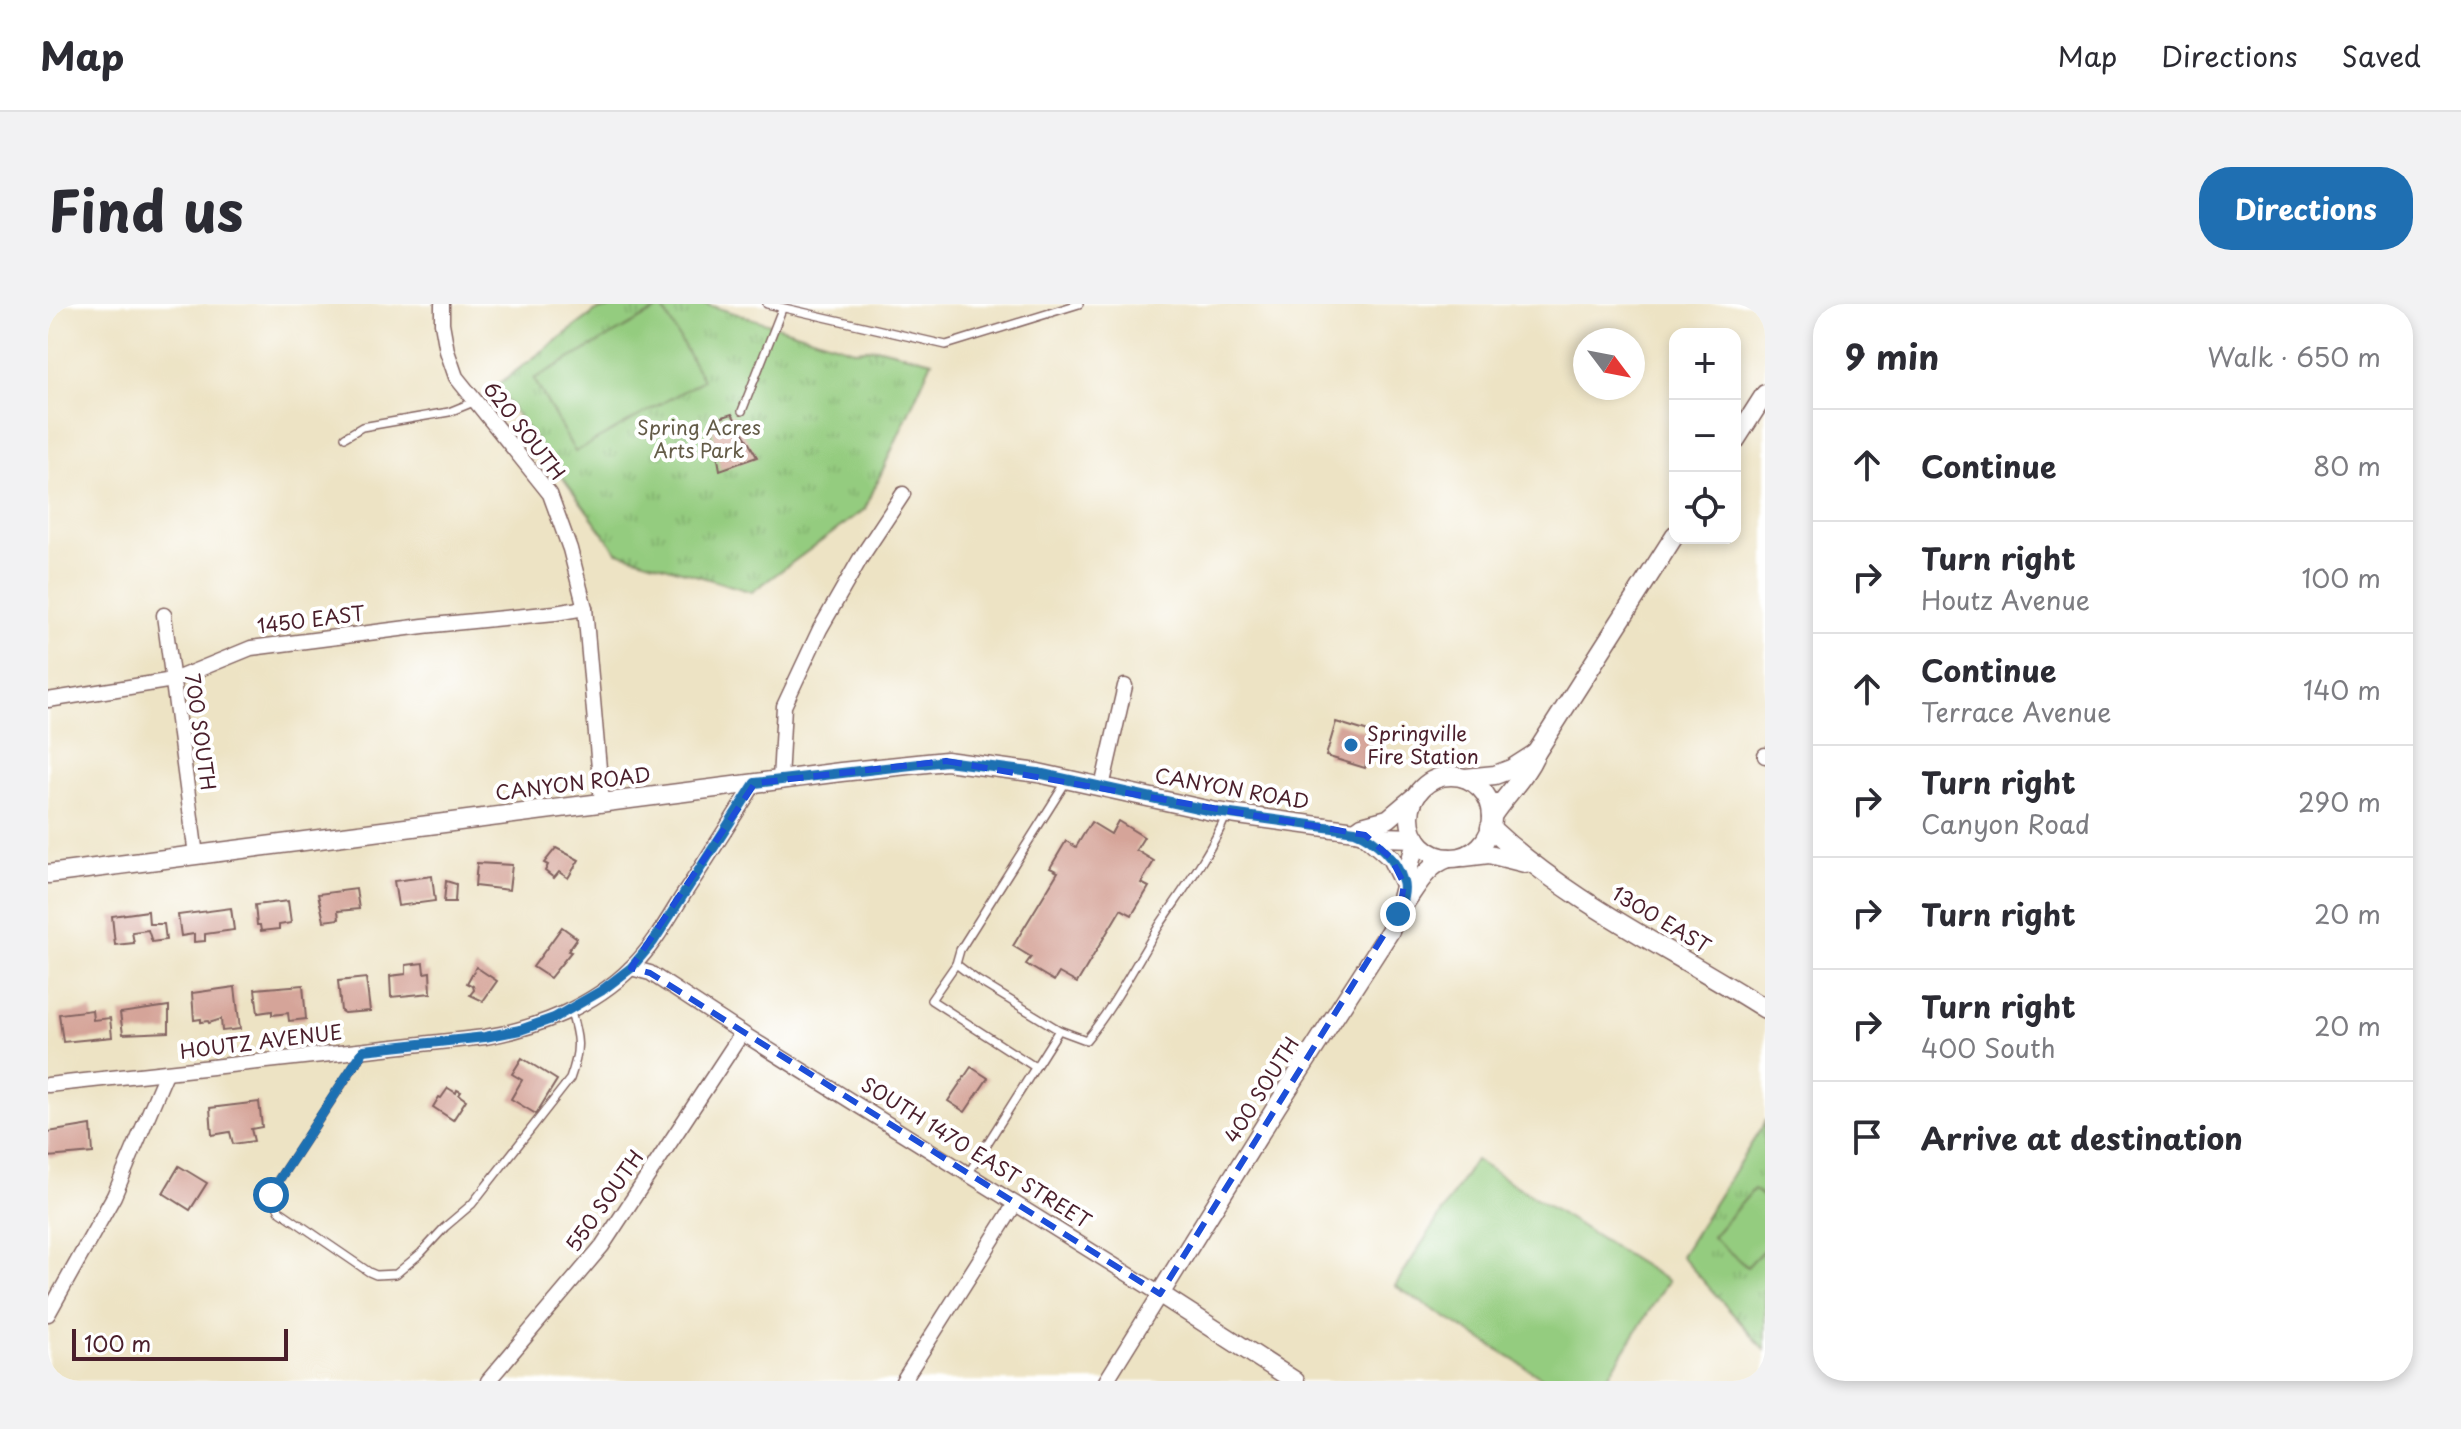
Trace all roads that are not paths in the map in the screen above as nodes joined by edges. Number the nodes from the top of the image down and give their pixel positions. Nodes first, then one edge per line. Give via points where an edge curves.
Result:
1 (444, 304) edge
2 (767, 304) edge
3 (1079, 304) edge
4 (782, 309) junction
5 (1765, 394) edge
6 (476, 401) junction
7 (742, 411) dead end
8 (1741, 432) edge
9 (345, 437) dead end
10 (903, 494) dead end
11 (1669, 544) edge
12 (585, 608) junction
13 (164, 615) dead end
14 (173, 680) junction
15 (1125, 686) dead end
16 (48, 700) edge
17 (1536, 753) junction
18 (1465, 778) junction
19 (780, 780) junction
20 (1067, 780) junction
21 (755, 783) junction
22 (1102, 787) junction
23 (1415, 796) junction
24 (602, 803) junction
25 (1227, 813) junction
26 (1491, 821) junction
27 (1360, 833) junction
28 (1416, 839) junction
29 (196, 855) junction
30 (1453, 858) junction
31 (1535, 867) junction
32 (48, 874) edge
33 (1404, 884) junction
34 (1400, 909) junction
35 (956, 964) junction
36 (631, 968) junction
37 (1763, 1001) edge
38 (570, 1009) junction
39 (1059, 1030) junction
40 (742, 1033) junction
41 (364, 1050) junction
42 (1035, 1067) junction
43 (166, 1073) junction
44 (48, 1085) edge
45 (968, 1174) junction
46 (1015, 1204) junction
47 (1160, 1294) junction
48 (48, 1314) edge
49 (488, 1381) edge
50 (903, 1381) edge
51 (1106, 1381) edge
52 (1295, 1381) edge

1 - 6 street, 620 SOUTH via 447,351 456,377
2 - 4 lane
3 - 4 lane via 946,345
4 - 7 lane
5 - 8 main road
6 - 9 lane via 449,412 362,427
6 - 12 street, 620 SOUTH via 550,494
10 - 19 street via 820,629 784,706
11 - 17 main road
12 - 14 street, 1450 EAST via 251,648
12 - 24 street, 620 SOUTH
13 - 14 street, 700 SOUTH
14 - 16 street, 1450 EAST
14 - 29 street, 700 SOUTH
15 - 22 street
17 - 18 main road via 1495,775
17 - 26 main road
18 - 23 main road via 1432,780
18 - 26 main road via 1485,794
19 - 20 main road, CANYON ROAD via 946,761
19 - 21 main road, CANYON ROAD
20 - 22 main road, CANYON ROAD
20 - 35 lane
21 - 24 main road, CANYON ROAD
21 - 36 street, HOUTZ AVENUE
22 - 25 main road, CANYON ROAD
23 - 27 main road via 1388,819 1362,826
23 - 28 main road via 1410,817
24 - 29 main road, CANYON ROAD
25 - 27 main road, CANYON ROAD
25 - 39 lane via 1214,845 1103,1019 1086,1040
26 - 30 main road via 1477,848
26 - 31 main road, 1300 EAST
27 - 28 main road, CANYON ROAD
27 - 33 main road via 1391,858
28 - 30 main road via 1437,855
28 - 33 main road, 400 SOUTH
29 - 32 main road, CANYON ROAD
30 - 31 main road, 1300 EAST via 1489,854
30 - 34 main road, 400 SOUTH via 1438,861
31 - 37 main road, 1300 EAST
33 - 34 main road, 400 SOUTH
34 - 47 main road, 400 SOUTH
35 - 39 lane
35 - 42 lane via 931,1000
36 - 38 street, HOUTZ AVENUE
36 - 40 street, SOUTH 1470 EAST STREET via 650,973
38 - 41 street, HOUTZ AVENUE via 503,1034
38 - 41 lane via 579,1038 570,1079 472,1204 396,1274 369,1272 280,1211 271,1195
39 - 42 lane
40 - 45 street, SOUTH 1470 EAST STREET
40 - 49 street, 550 SOUTH via 602,1246
41 - 43 street, HOUTZ AVENUE
42 - 45 lane
43 - 44 street, HOUTZ AVENUE
43 - 48 street via 114,1196
45 - 46 street, SOUTH 1470 EAST STREET
46 - 47 street, SOUTH 1470 EAST STREET
46 - 50 street
47 - 51 street
47 - 52 main road, SOUTH 1470 EAST STREET

